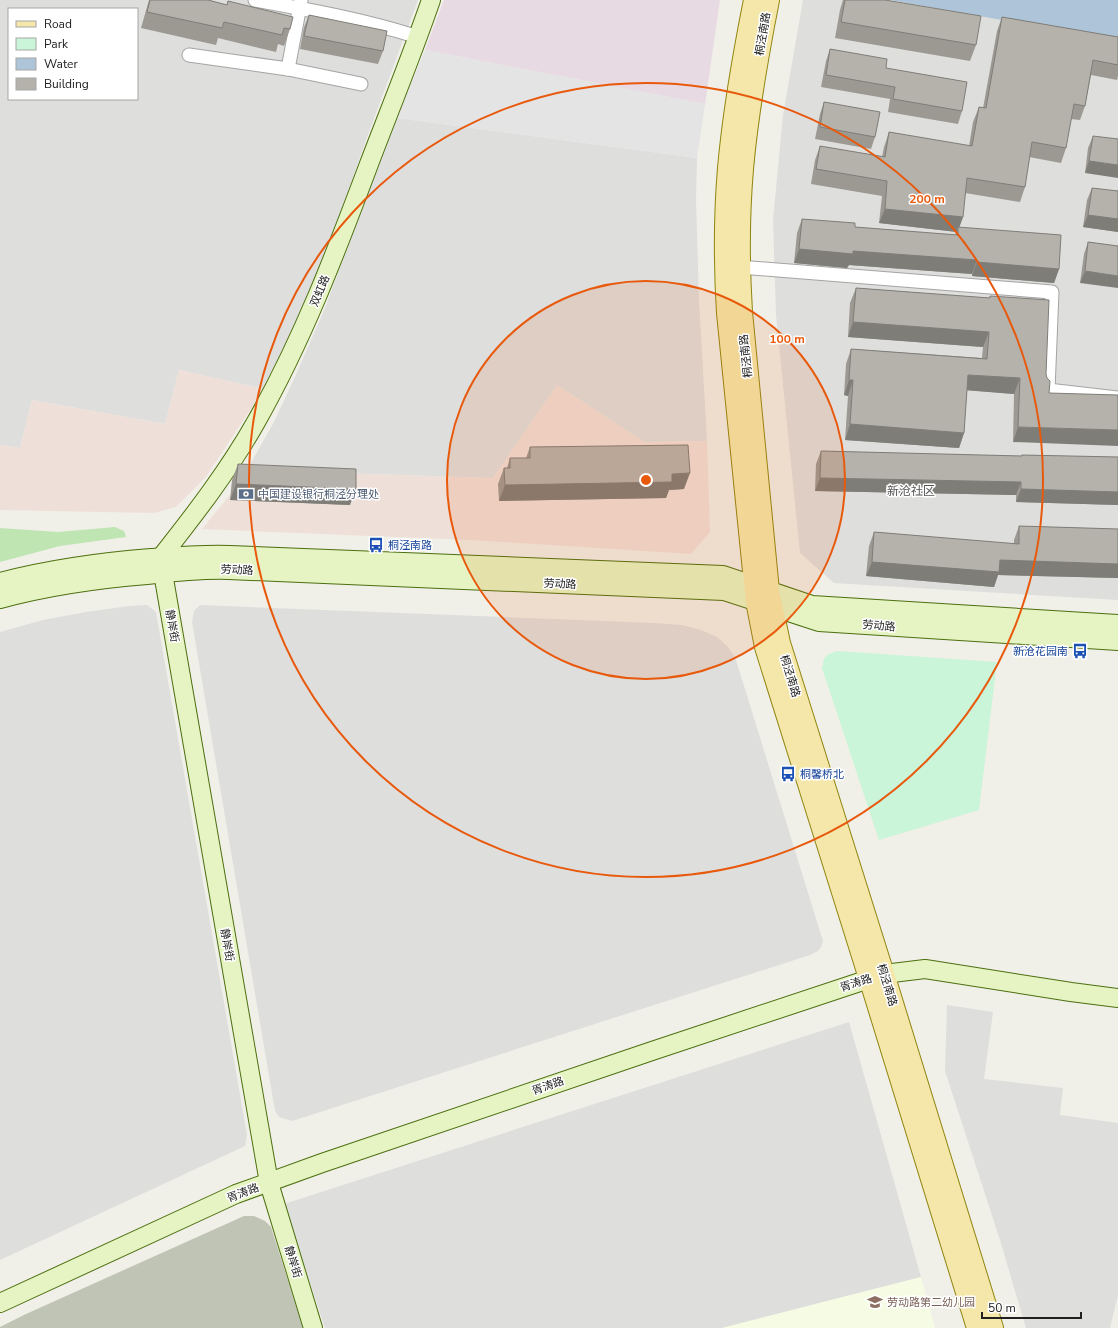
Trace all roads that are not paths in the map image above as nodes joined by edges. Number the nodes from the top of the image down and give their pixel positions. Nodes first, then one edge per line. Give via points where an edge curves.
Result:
1 (256, 0) edge
2 (431, 0) edge
3 (754, 0) edge
4 (769, 0) edge
5 (300, 4) edge
6 (757, 21) junction
7 (418, 37) junction
8 (189, 55) dead end
9 (288, 69) junction
10 (361, 84) dead end
11 (739, 267) junction
12 (1118, 398) edge
13 (162, 565) junction
14 (0, 582) edge
15 (763, 596) junction
16 (0, 599) edge
17 (1118, 624) edge
18 (1118, 641) edge
19 (877, 976) junction
20 (1118, 998) edge
21 (269, 1183) junction
22 (0, 1303) edge
23 (313, 1328) edge
24 (977, 1328) edge
25 (993, 1328) edge

1 - 5 street
2 - 7 street, 双虹路
3 - 6 main road, 桐泾南路
4 - 6 main road, 桐泾南路
5 - 7 street
5 - 9 street
6 - 11 main road, 桐泾南路 via 754,85 743,169
6 - 15 main road, 桐泾南路 via 739,82 728,168 725,267 727,313
7 - 13 street, 双虹路 via 330,269 284,370 256,423
8 - 9 street
9 - 10 street
11 - 12 street via 1052,292 1048,390
11 - 15 main road, 桐泾南路
13 - 14 street, 劳动路 via 121,561 21,576
13 - 15 street, 劳动路 via 196,555 230,555 723,575
13 - 16 street, 劳动路
13 - 21 street, 静岸街
15 - 17 street, 劳动路 via 812,606
15 - 18 street, 劳动路 via 822,622
15 - 19 main road, 桐泾南路 via 765,647
19 - 20 street, 胥涛路 via 925,969
19 - 21 street, 胥涛路
19 - 24 main road, 桐泾南路
19 - 25 main road, 桐泾南路
21 - 22 street, 胥涛路 via 236,1194
21 - 23 street, 静岸街

